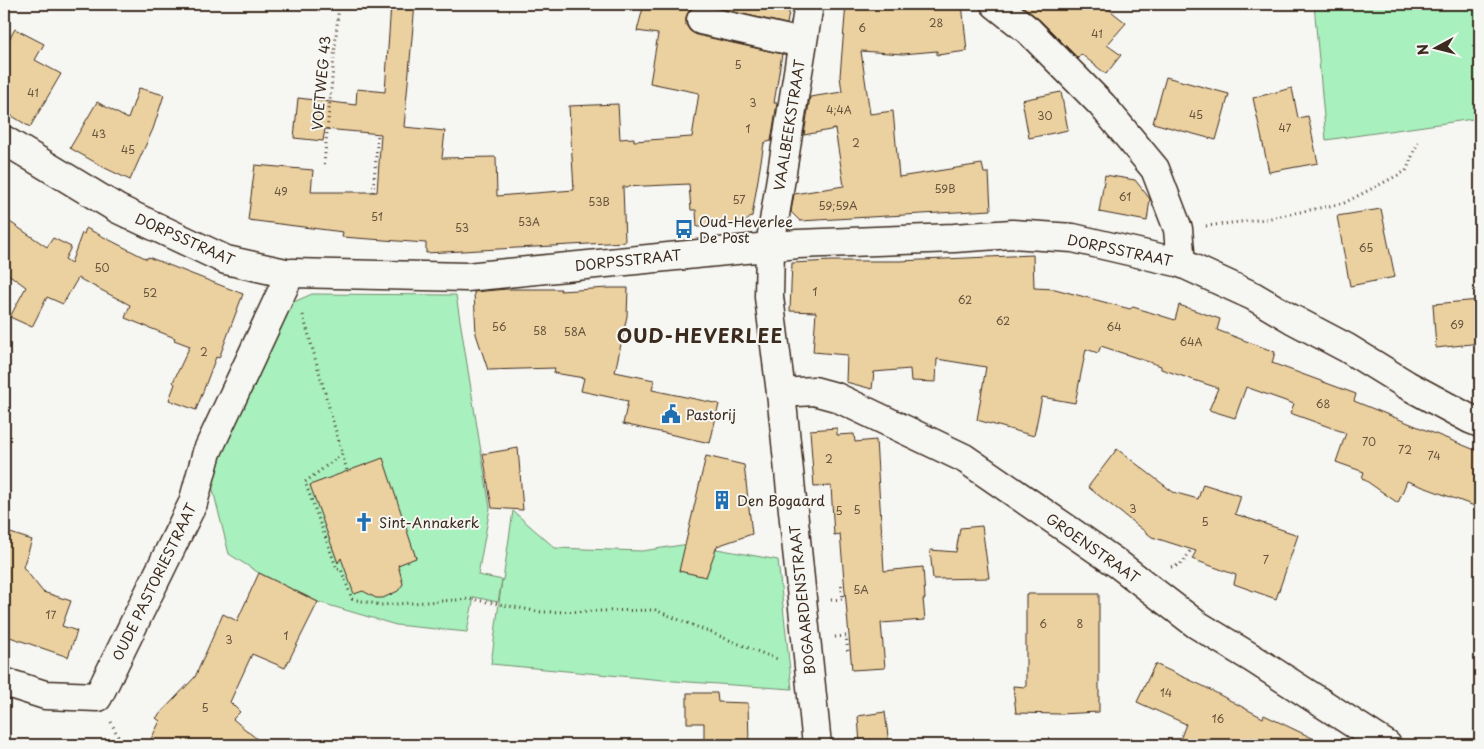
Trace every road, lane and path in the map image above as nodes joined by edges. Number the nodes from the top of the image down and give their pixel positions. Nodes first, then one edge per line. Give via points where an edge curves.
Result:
1 (339, 4) edge
2 (809, 4) edge
3 (995, 4) edge
4 (701, 20) dead end
5 (802, 43) junction
6 (378, 134) dead end
7 (4, 140) edge
8 (1418, 142) dead end
9 (324, 164) dead end
10 (372, 192) dead end
11 (1178, 229) junction
12 (770, 246) junction
13 (1181, 263) junction
14 (298, 274) junction
15 (781, 393) junction
16 (1480, 423) edge
17 (342, 454) junction
18 (347, 471) dead end
19 (1190, 549) dead end
20 (1171, 567) dead end
21 (841, 582) dead end
22 (843, 599) dead end
23 (846, 636) dead end
24 (848, 652) dead end
25 (782, 659) dead end
26 (4, 682) edge
27 (817, 745) edge
28 (1386, 745) edge

1 - 9 path, VOETWEG 43
2 - 5 street, VAALBEEKSTRAAT
3 - 11 street via 1029,31 1102,105 1154,169
4 - 5 street
5 - 12 street, VAALBEEKSTRAAT
6 - 10 path
7 - 14 street, DORPSSTRAAT via 118,209 226,260
8 - 11 path via 1406,171 1344,203 1266,219
11 - 13 street
12 - 13 street, DORPSSTRAAT via 1012,234 1073,238
12 - 14 street, DORPSSTRAAT via 467,277
12 - 15 street, BOGAARDENSTRAAT via 769,297
13 - 16 street, DORPSSTRAAT via 1253,296
14 - 17 path
14 - 26 street, OUDE PASTORIESTRAAT via 207,452 193,504 98,697 45,695
15 - 27 street, BOGAARDENSTRAAT
15 - 28 street, GROENSTRAAT via 814,391 836,397 964,458 1118,564 1196,624
17 - 18 path
17 - 25 path via 305,482 337,569 341,569 352,598 381,605 471,599 541,612 655,610
19 - 20 path via 1179,565
21 - 22 path
23 - 24 path

